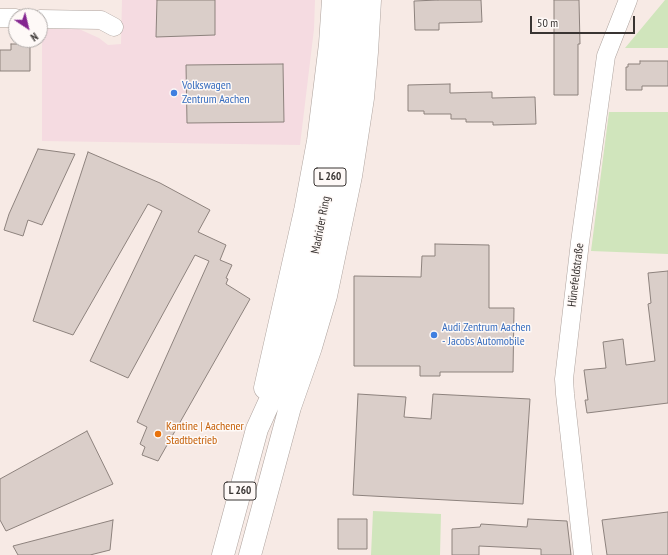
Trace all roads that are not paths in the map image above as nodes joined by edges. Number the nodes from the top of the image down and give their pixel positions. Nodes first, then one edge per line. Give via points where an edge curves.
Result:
1 (333, 0) edge
2 (350, 0) edge
3 (370, 0) edge
4 (628, 0) edge
5 (48, 19) edge
6 (114, 27) dead end
7 (292, 352) junction
8 (290, 407) junction
9 (257, 429) junction
10 (223, 555) edge
11 (250, 555) edge
12 (583, 555) edge

1 - 9 main road via 318,141
2 - 7 main road, Madrider Ring / L 260 via 337,137 320,237
3 - 8 main road via 362,98 350,176 326,296
4 - 12 street, Hünefeldstraße via 606,56 564,379
5 - 6 street via 101,20
7 - 8 main road, Madrider Ring / L 260
7 - 9 main road, Madrider Ring / L 260
8 - 11 main road, Madrider Ring / L 260
9 - 10 main road, Madrider Ring / L 260

